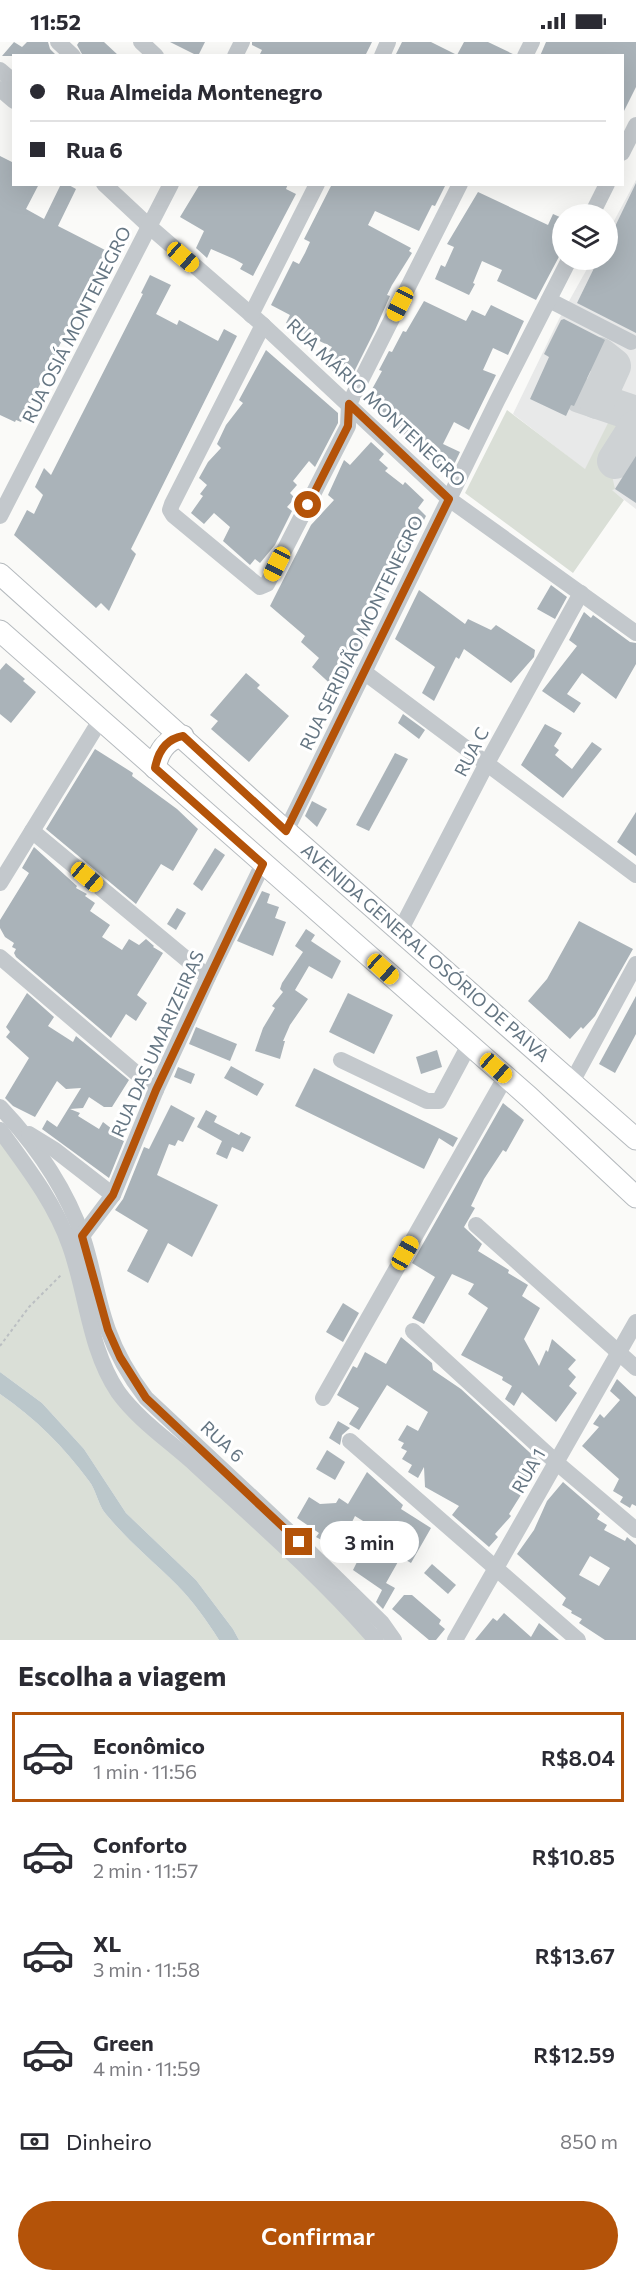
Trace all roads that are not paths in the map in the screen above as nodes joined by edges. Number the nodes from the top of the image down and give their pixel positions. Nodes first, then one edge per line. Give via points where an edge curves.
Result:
1 (58, 42) edge
2 (141, 42) edge
3 (71, 54) edge
4 (154, 54) edge
5 (0, 70) edge
6 (12, 80) edge
7 (0, 89) edge
8 (12, 99) edge
9 (636, 125) edge
10 (628, 148) edge
11 (106, 186) edge
12 (170, 186) edge
13 (316, 186) edge
14 (459, 186) edge
15 (606, 186) edge
16 (597, 204) edge
17 (150, 227) junction
18 (564, 270) edge
19 (549, 300) junction
20 (257, 320) junction
21 (631, 342) dead end
22 (349, 404) junction
23 (449, 499) junction
24 (0, 516) edge
25 (0, 574) edge
26 (581, 593) junction
27 (0, 631) edge
28 (636, 633) edge
29 (364, 672) junction
30 (101, 719) junction
31 (183, 736) junction
32 (487, 764) junction
33 (155, 768) junction
34 (32, 831) junction
35 (286, 831) junction
36 (263, 864) junction
37 (636, 875) edge
38 (0, 883) edge
39 (400, 931) junction
40 (0, 957) edge
41 (636, 964) edge
42 (208, 977) junction
43 (469, 1044) junction
44 (341, 1060) dead end
45 (506, 1076) junction
46 (572, 1082) junction
47 (156, 1090) junction
48 (0, 1107) edge
49 (21, 1129) junction
50 (0, 1130) edge
51 (636, 1139) edge
52 (113, 1195) junction
53 (636, 1197) edge
54 (476, 1225) dead end
55 (82, 1236) junction
56 (636, 1322) edge
57 (413, 1331) dead end
58 (618, 1353) junction
59 (636, 1368) edge
60 (323, 1398) dead end
61 (350, 1441) dead end
62 (557, 1462) junction
63 (636, 1530) edge
64 (495, 1569) junction
65 (376, 1640) edge
66 (394, 1640) edge
67 (455, 1640) edge
68 (578, 1640) edge

1 - 3 street
2 - 4 street
5 - 6 street
7 - 8 street
9 - 10 street
11 - 17 street, RUA MÁRIO MONTENEGRO
12 - 17 street, RUA OSIÁ MONTENEGRO
13 - 20 street
14 - 22 street
15 - 16 street
17 - 20 street, RUA MÁRIO MONTENEGRO
17 - 24 street, RUA OSIÁ MONTENEGRO
18 - 19 street, RUA SERIDIÃO MONTENEGRO
19 - 21 street
19 - 23 street, RUA SERIDIÃO MONTENEGRO
20 - 22 street, RUA MÁRIO MONTENEGRO
20 - 22 street via 171,510 257,586 267,584 348,426
22 - 23 street, RUA MÁRIO MONTENEGRO
23 - 26 street, RUA MÁRIO MONTENEGRO
23 - 29 street, RUA SERIDIÃO MONTENEGRO
25 - 31 main road, AVENIDA GENERAL OSÓRIO DE PAIVA
26 - 28 street, RUA MÁRIO MONTENEGRO
26 - 32 street, RUA C
27 - 30 main road
29 - 32 street
29 - 35 street, RUA SERIDIÃO MONTENEGRO
30 - 33 main road
30 - 34 street
31 - 33 main road via 166,744
31 - 35 main road, AVENIDA GENERAL OSÓRIO DE PAIVA
32 - 37 street
32 - 39 street, RUA C
33 - 36 main road
34 - 38 street
34 - 42 street
35 - 39 main road, AVENIDA GENERAL OSÓRIO DE PAIVA
36 - 42 street, RUA DAS UMARIZEIRAS
36 - 43 main road
39 - 46 main road, AVENIDA GENERAL OSÓRIO DE PAIVA
40 - 47 street
41 - 46 street
42 - 47 street, RUA DAS UMARIZEIRAS
43 - 44 street via 439,1101 427,1101
43 - 45 main road
45 - 53 main road
45 - 60 street
46 - 51 main road, AVENIDA GENERAL OSÓRIO DE PAIVA
47 - 52 street, RUA DAS UMARIZEIRAS
48 - 49 street
49 - 52 street
49 - 55 street via 49,1168
50 - 65 street via 59,1220 75,1261 94,1337 126,1403 303,1564
52 - 55 street, RUA DAS UMARIZEIRAS
54 - 58 street
55 - 66 street, RUA 6 via 108,1330 146,1398 285,1528 382,1623
56 - 58 street, RUA 1
57 - 62 street
58 - 59 street
58 - 62 street, RUA 1
61 - 64 street
62 - 63 street
62 - 64 street, RUA 1
64 - 67 street, RUA 1
64 - 68 street

